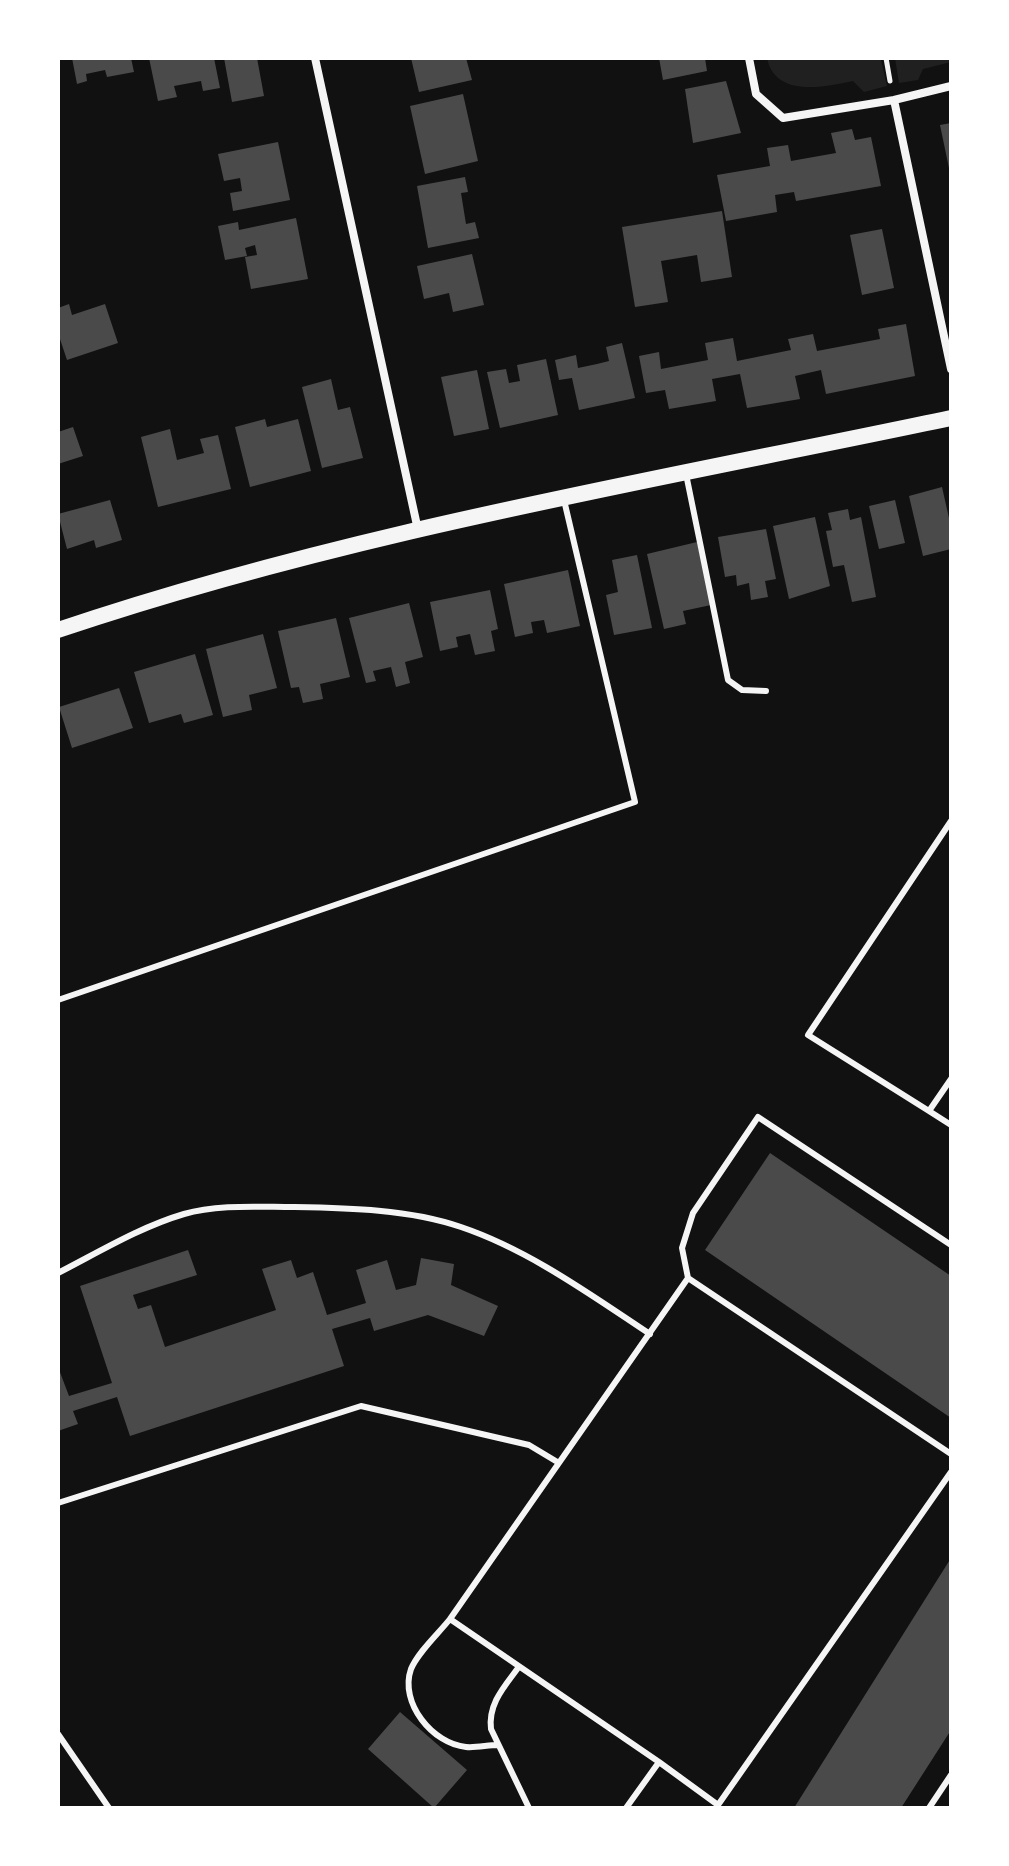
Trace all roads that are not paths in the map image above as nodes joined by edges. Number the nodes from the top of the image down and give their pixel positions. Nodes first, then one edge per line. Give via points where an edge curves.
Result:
1 (315, 58) edge
2 (749, 58) edge
3 (951, 86) edge
4 (894, 100) junction
5 (951, 369) edge
6 (951, 418) edge
7 (686, 474) junction
8 (564, 500) junction
9 (418, 530) junction
10 (58, 630) edge
11 (766, 691) dead end
12 (951, 821) edge
13 (58, 1000) edge
14 (951, 1079) edge
15 (929, 1111) junction
16 (951, 1125) edge
17 (951, 1245) edge
18 (58, 1273) edge
19 (688, 1278) junction
20 (650, 1334) junction
21 (951, 1454) edge
22 (559, 1463) junction
23 (951, 1472) edge
24 (58, 1503) edge
25 (450, 1619) junction
26 (518, 1668) junction
27 (58, 1734) edge
28 (498, 1745) junction
29 (659, 1762) junction
30 (951, 1775) edge
31 (717, 1806) edge
32 (109, 1808) edge
33 (529, 1808) edge
34 (626, 1808) edge
35 (929, 1808) edge

1 - 9 street
2 - 4 street via 756,94 783,118
3 - 4 street
4 - 5 street
6 - 7 main road
7 - 8 main road
7 - 11 lane via 728,680 742,690
8 - 9 main road
8 - 13 lane via 635,802
9 - 10 main road via 229,576
12 - 15 lane via 808,1035
14 - 15 lane
15 - 16 lane
17 - 19 lane via 758,1117 693,1213 682,1248
18 - 20 lane via 187,1212 258,1206 332,1208 461,1226 581,1289
19 - 20 lane
19 - 21 lane
20 - 22 lane
22 - 24 lane via 529,1445 361,1406
22 - 25 lane
23 - 31 lane
25 - 26 lane
25 - 28 lane via 411,1670 418,1718 441,1737 465,1747
26 - 28 lane via 495,1699 489,1718
26 - 29 lane
27 - 32 lane
28 - 33 lane
29 - 31 lane
29 - 34 lane
30 - 35 lane

